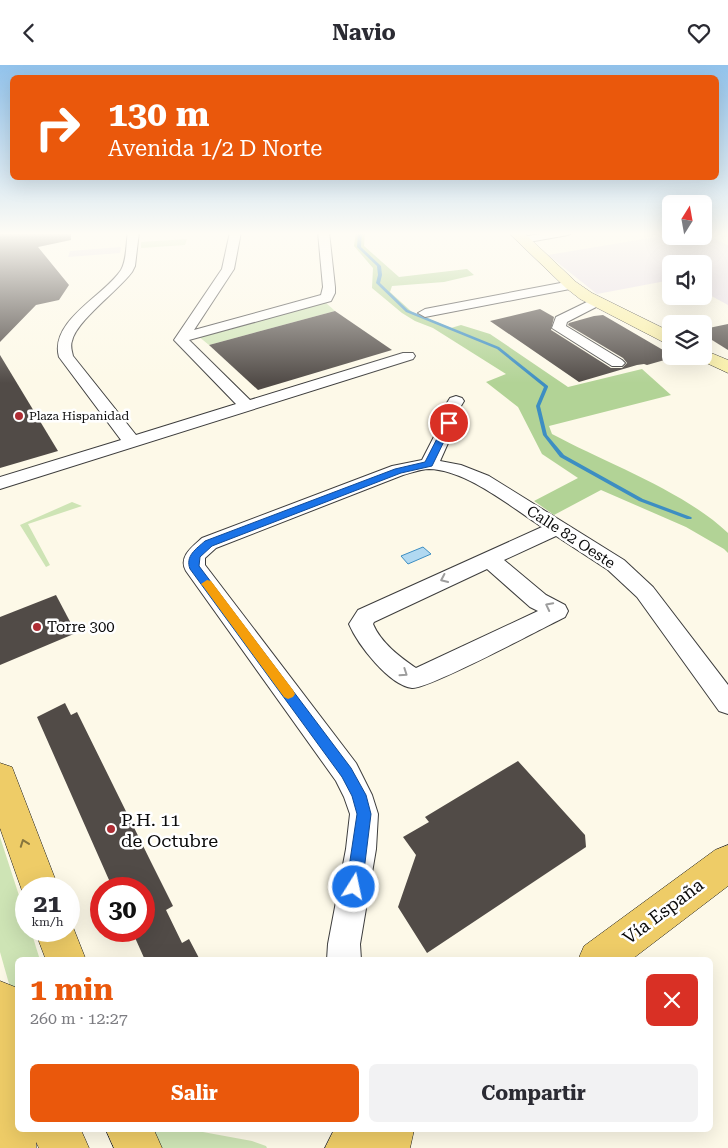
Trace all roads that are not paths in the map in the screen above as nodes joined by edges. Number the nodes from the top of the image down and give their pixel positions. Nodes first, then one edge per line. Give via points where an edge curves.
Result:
1 (116, 283) edge
2 (219, 283) edge
3 (329, 283) edge
4 (568, 283) edge
5 (571, 285) junction
6 (595, 302) junction
7 (425, 313) dead end
8 (662, 335) edge
9 (183, 337) junction
10 (408, 356) dead end
11 (712, 359) edge
12 (617, 363) dead end
13 (728, 367) edge
14 (456, 401) dead end
15 (247, 405) junction
16 (131, 441) junction
17 (429, 464) junction
18 (0, 483) edge
19 (558, 527) junction
20 (488, 558) junction
21 (728, 704) edge
22 (0, 778) edge
23 (728, 863) edge
24 (36, 877) edge
25 (59, 942) edge
26 (65, 957) edge
27 (344, 957) edge
28 (602, 957) edge
29 (0, 1002) edge
30 (15, 1050) edge
31 (15, 1112) edge
32 (131, 1132) edge
33 (369, 1132) edge
34 (390, 1132) edge
35 (12, 1148) edge
36 (138, 1148) edge
37 (349, 1148) edge
38 (386, 1148) edge

1 - 16 street via 73,327 64,348 66,357
2 - 9 street
3 - 9 street via 326,298
4 - 5 street
5 - 6 street
5 - 7 street
6 - 8 street
6 - 12 street via 561,320 559,328
9 - 15 street via 181,341
10 - 15 street
11 - 13 street
14 - 17 street
15 - 16 street
16 - 18 street
17 - 19 street, Calle 82 Oeste via 455,469 482,480
17 - 27 street via 398,471 209,543 195,556 194,566 346,772 358,795 364,814 361,849
19 - 20 street
19 - 21 street, Calle 82 Oeste via 616,565 645,592
20 -> 20 street via 366,616 361,624 364,634 399,671 414,679 557,611 538,601
24 -> 22 main road
23 - 28 main road, Vía España
25 - 26 main road
29 - 30 main road
31 - 35 main road
32 - 36 main road
33 - 37 main road
34 - 38 main road

